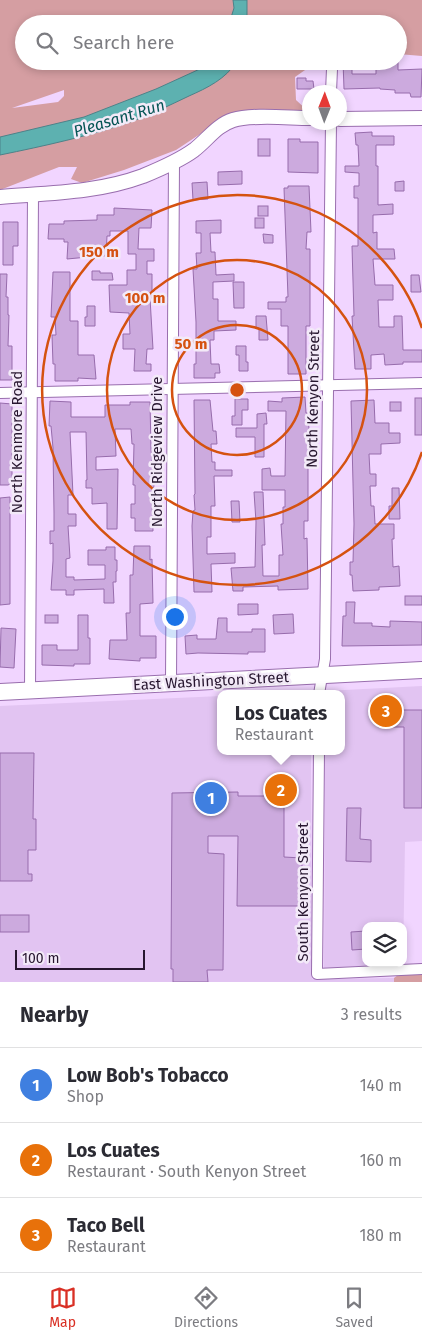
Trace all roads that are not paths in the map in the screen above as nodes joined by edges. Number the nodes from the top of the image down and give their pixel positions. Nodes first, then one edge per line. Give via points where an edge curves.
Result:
1 (332, 70) edge
2 (331, 85) edge
3 (302, 118) edge
4 (347, 118) edge
5 (422, 118) edge
6 (331, 130) edge
7 (174, 162) junction
8 (34, 194) junction
9 (0, 197) edge
10 (422, 383) edge
11 (328, 385) junction
12 (172, 389) junction
13 (32, 392) junction
14 (0, 393) edge
15 (422, 670) edge
16 (322, 675) junction
17 (171, 683) junction
18 (30, 690) junction
19 (320, 690) edge
20 (0, 692) edge
21 (318, 755) edge
22 (422, 969) edge

1 - 2 street
3 - 7 street via 234,120
4 - 5 street
6 - 11 street, North Kenyon Street
7 - 8 street via 113,185
7 - 12 street, North Ridgeview Drive
8 - 9 street
8 - 13 street, North Kenmore Road
10 - 11 street
11 - 12 street
11 - 16 street, North Kenyon Street via 325,659
12 - 13 street
12 - 17 street, North Ridgeview Drive
13 - 14 street
13 - 18 street, North Kenmore Road
15 - 16 main road, East Washington Street
16 - 17 main road, East Washington Street
16 - 19 street
17 - 18 main road, East Washington Street
18 - 20 main road, East Washington Street
21 - 22 street, South Kenyon Street via 317,974

